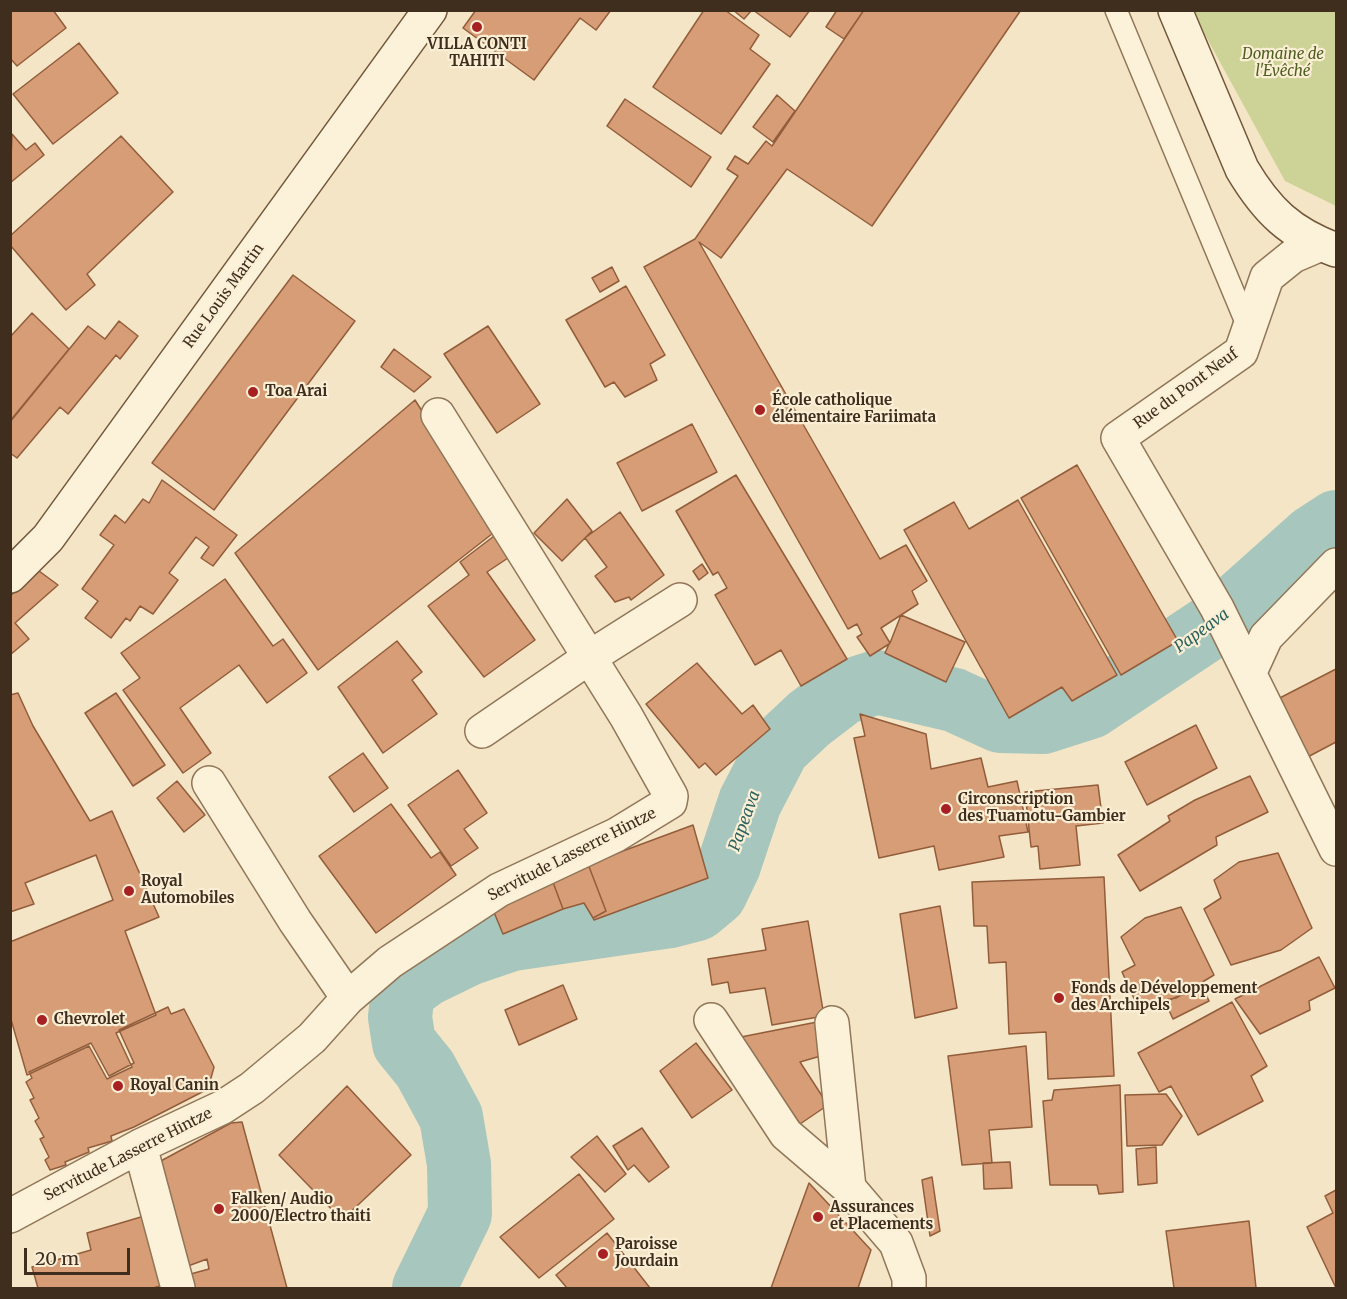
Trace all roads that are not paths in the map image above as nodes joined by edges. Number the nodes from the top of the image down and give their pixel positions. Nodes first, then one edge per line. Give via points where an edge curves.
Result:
1 (430, 10) edge
2 (1116, 10) edge
3 (1175, 10) edge
4 (1329, 247) edge
5 (1248, 327) junction
6 (438, 415) dead end
7 (1336, 565) edge
8 (10, 576) edge
9 (680, 600) dead end
10 (590, 657) junction
11 (1243, 659) junction
12 (482, 731) dead end
13 (209, 783) dead end
14 (1336, 849) edge
15 (348, 999) junction
16 (711, 1020) dead end
17 (832, 1023) dead end
18 (140, 1146) junction
19 (849, 1188) junction
20 (10, 1216) edge
21 (178, 1288) edge
22 (909, 1288) edge

1 - 8 street, Rue Louis Martin via 55,528
2 - 5 lane
3 - 4 street via 1251,186 1292,230
4 - 5 street, Rue du Pont Neuf via 1293,256 1267,277
5 - 11 street, Rue du Pont Neuf via 1241,352 1118,438
6 - 10 street, Servitude Lasserre Hintze
7 - 11 street
9 - 10 street
10 - 12 street
10 - 15 street, Servitude Lasserre Hintze via 671,796 670,802 616,835 499,890 390,962
11 - 14 street, Rue du Pont Neuf
13 - 15 street
15 - 18 street, Servitude Lasserre Hintze via 312,1038 252,1088 223,1107
16 - 19 street via 786,1134
17 - 19 street
18 - 20 street, Servitude Lasserre Hintze
18 - 21 street
19 - 22 street via 896,1243

